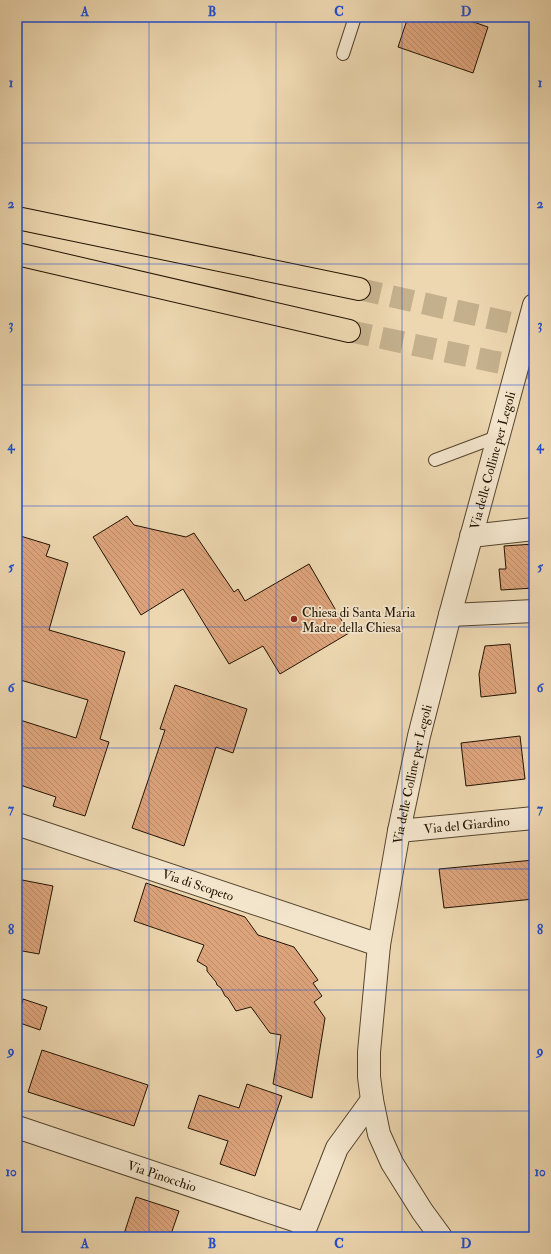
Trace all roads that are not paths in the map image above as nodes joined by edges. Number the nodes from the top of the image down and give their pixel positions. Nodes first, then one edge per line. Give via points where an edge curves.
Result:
1 (355, 17) edge
2 (343, 54) dead end
3 (17, 218) edge
4 (17, 254) edge
5 (359, 289) tunnel mouth
6 (534, 305) edge
7 (349, 331) tunnel mouth
8 (499, 436) junction
9 (435, 460) dead end
10 (534, 529) edge
11 (472, 536) junction
12 (534, 611) edge
13 (450, 615) junction
14 (534, 818) edge
15 (17, 824) edge
16 (399, 831) junction
17 (379, 944) junction
18 (372, 1100) junction
19 (17, 1127) edge
20 (304, 1230) edge
21 (441, 1237) edge

1 - 2 lane
3 - 5 highway
4 - 7 highway
6 - 8 street, Via delle Colline per Legoli
8 - 9 lane
8 - 11 street, Via delle Colline per Legoli
10 - 11 street
11 - 13 street, Via delle Colline per Legoli
12 - 13 street
13 - 16 street, Via delle Colline per Legoli via 419,736
14 - 16 street, Via del Giardino
15 - 17 street, Via di Scopeto
16 - 17 street, Via delle Colline per Legoli
17 - 18 street, Via delle Colline per Legoli via 369,1052
18 - 20 street, Via Pinocchio via 337,1148
18 - 21 street, Via delle Colline per Legoli via 379,1134 392,1163
19 - 20 street, Via Pinocchio

